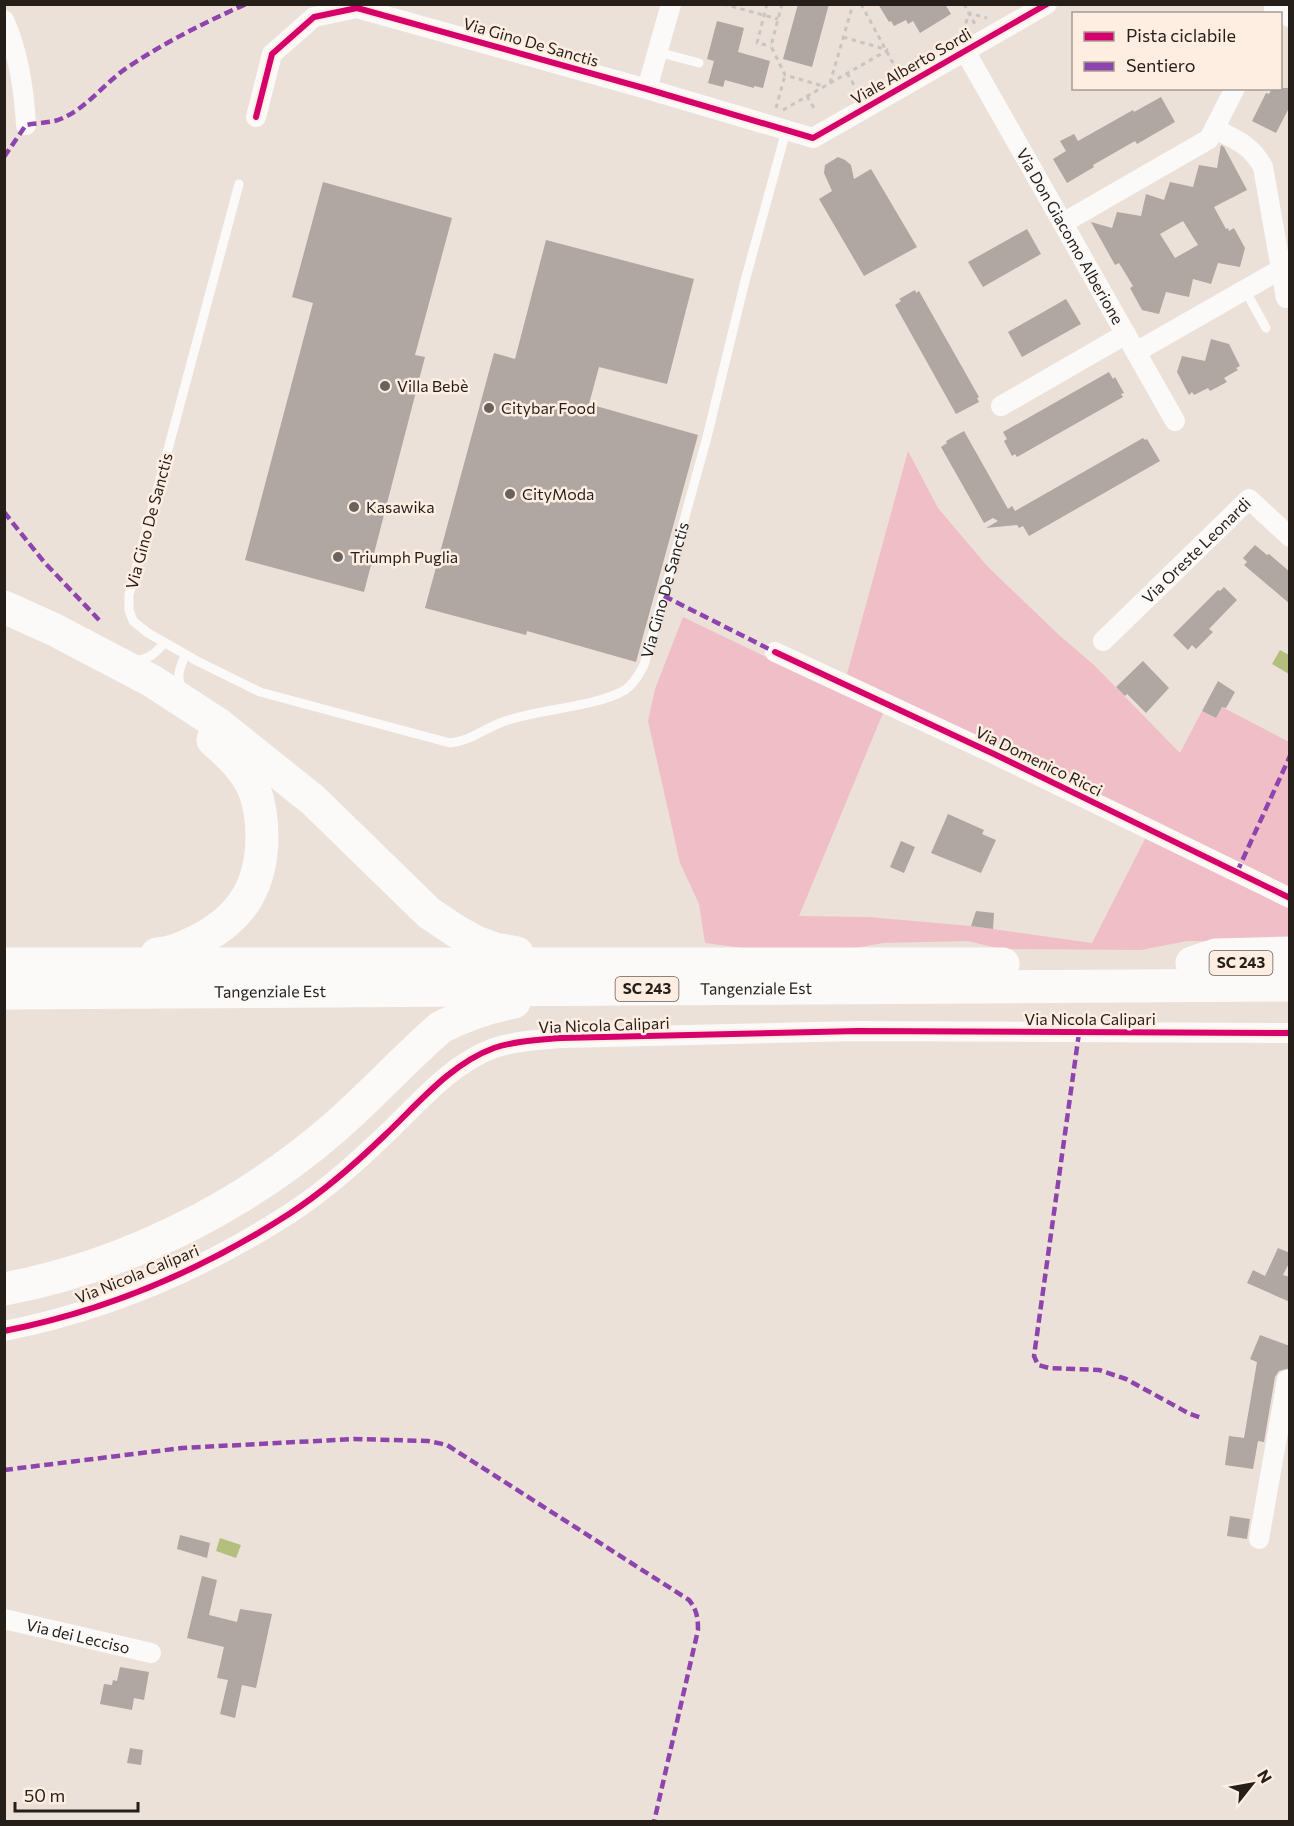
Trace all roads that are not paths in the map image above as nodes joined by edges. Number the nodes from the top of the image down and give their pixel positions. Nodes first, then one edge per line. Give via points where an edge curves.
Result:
1 (671, 4) edge
2 (1047, 4) edge
3 (4, 20) edge
4 (963, 44) junction
5 (658, 52) junction
6 (699, 63) dead end
7 (647, 89) junction
8 (1234, 90) edge
9 (256, 117) dead end
10 (26, 125) dead end
11 (1215, 129) junction
12 (786, 131) junction
13 (239, 184) dead end
14 (1063, 224) junction
15 (1281, 269) junction
16 (1245, 290) junction
17 (1286, 298) dead end
18 (1266, 328) dead end
19 (1126, 334) junction
20 (1136, 352) junction
21 (1001, 406) dead end
22 (1175, 422) dead end
23 (1290, 537) edge
24 (4, 607) edge
25 (4, 624) edge
26 (1103, 641) dead end
27 (78, 642) junction
28 (164, 643) junction
29 (774, 652) dead end
30 (185, 655) junction
31 (218, 724) junction
32 (1290, 898) edge
33 (1290, 953) edge
34 (59, 963) junction
35 (1192, 963) junction
36 (1290, 963) edge
37 (4, 964) edge
38 (701, 976) junction
39 (1290, 985) edge
40 (4, 993) edge
41 (1290, 1033) edge
42 (4, 1289) edge
43 (4, 1332) edge
44 (1290, 1381) edge
45 (1259, 1539) dead end
46 (4, 1619) edge
47 (151, 1653) dead end

1 - 5 street
2 - 4 street, Viale Alberto Sordi
3 - 10 street via 24,90
4 - 12 street, Viale Alberto Sordi via 813,138
4 - 14 street, Via Don Giacomo Alberione
5 - 6 lane
5 - 7 street
7 - 9 street, Via Gino De Sanctis via 357,8 314,16 272,54
7 - 12 street, Via Gino De Sanctis
8 - 11 street
11 - 14 street via 1209,139
11 - 15 street via 1256,153 1263,167
12 - 30 lane, Via Gino De Sanctis via 644,665 626,689 500,723 464,741 450,743 260,692
13 - 28 lane, Via Gino De Sanctis via 129,595 133,621
14 - 19 street, Via Don Giacomo Alberione
15 - 16 street
15 - 17 street
16 - 18 lane
16 - 20 street
19 - 20 street, Via Don Giacomo Alberione
19 - 21 street
20 - 22 street, Via Don Giacomo Alberione
23 - 26 street, Via Oreste Leonardi via 1249,499
24 - 27 highway
25 - 34 highway via 116,678 199,728 232,757 254,789 262,824 262,861 253,888 239,912 218,930 186,947 160,954 84,956
27 - 28 lane via 94,642 137,661 156,653
27 - 31 highway via 152,681
28 - 30 lane, Via Gino De Sanctis
29 - 32 street, Via Domenico Ricci
30 - 31 lane via 178,681 184,692 212,713
31 - 38 highway via 313,800 429,913 476,942 518,953 682,956
33 - 35 highway via 1216,955
34 - 37 highway, Tangenziale Est
34 - 38 highway, Tangenziale Est
35 - 36 highway, Tangenziale Est / SC 243
35 - 38 highway, Tangenziale Est
38 - 39 highway, Tangenziale Est / SC 243
38 - 40 highway, Tangenziale Est / SC 243
38 - 42 highway via 680,995 539,998 487,1007 460,1017 441,1027 326,1134 230,1203 171,1234 87,1268
41 - 43 street, Via Nicola Calipari via 858,1031 522,1041 493,1048 450,1074 332,1183 290,1214 236,1245 182,1274 123,1298
44 - 45 street via 1287,1380
46 - 47 street, Via dei Lecciso

